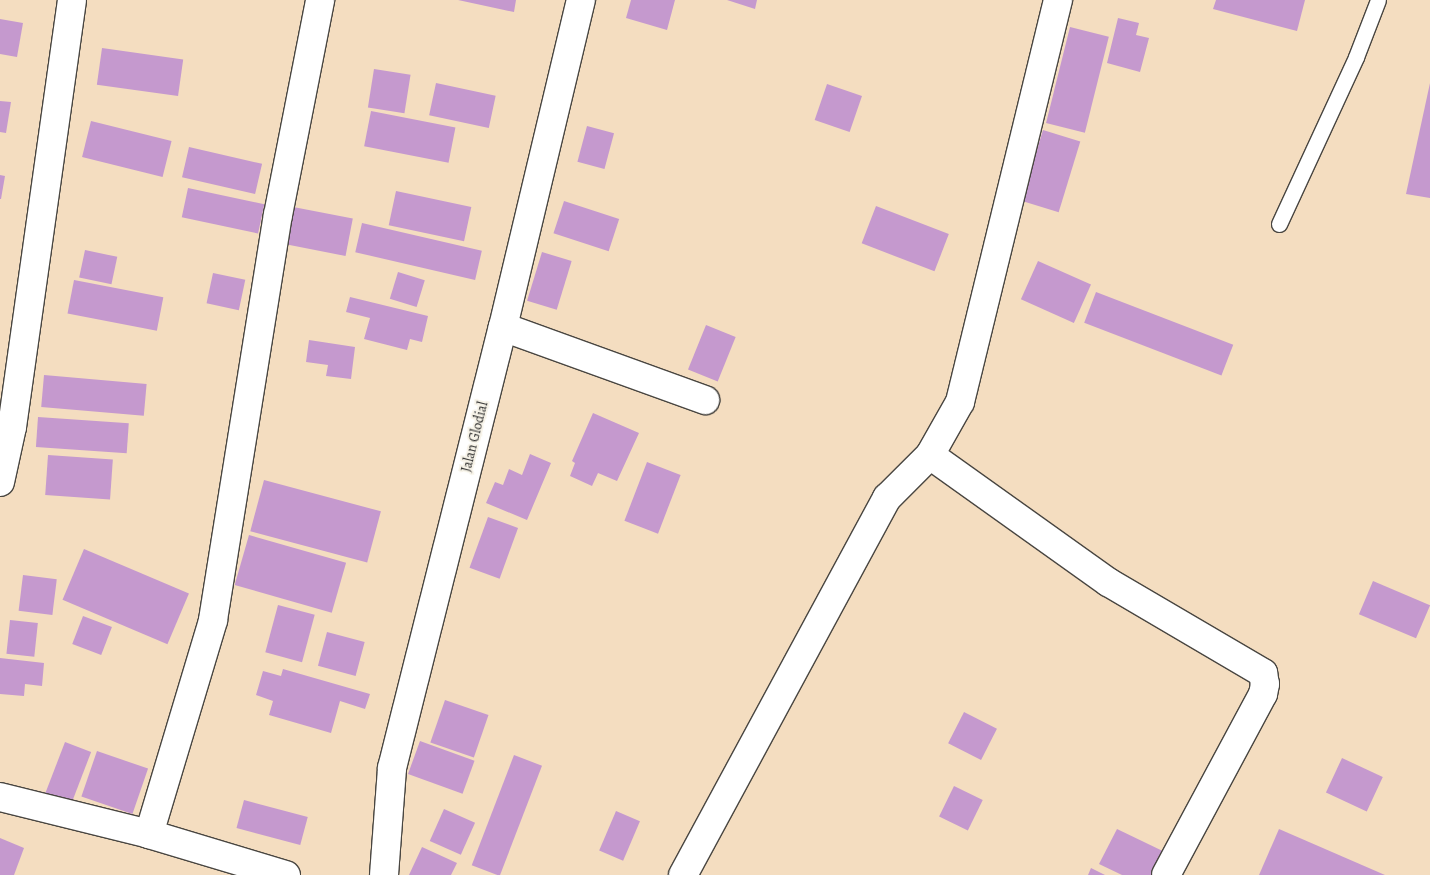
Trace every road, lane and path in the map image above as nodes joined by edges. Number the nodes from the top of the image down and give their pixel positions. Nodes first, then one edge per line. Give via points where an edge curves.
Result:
1 (72, 0) edge
2 (320, 0) edge
3 (581, 0) edge
4 (1058, 0) edge
5 (1378, 0) edge
6 (1279, 224) dead end
7 (503, 327) junction
8 (705, 400) dead end
9 (930, 455) junction
10 (0, 482) edge
11 (0, 797) edge
12 (150, 834) junction
13 (286, 875) edge
14 (384, 875) edge
15 (683, 875) edge
16 (1166, 875) edge

1 - 10 street via 12,427
2 - 12 street via 278,215 213,620
3 - 7 street, Jalan Glodial
4 - 9 street via 960,402
5 - 6 lane via 1356,58
7 - 8 street
7 - 14 street, Jalan Glodial via 392,768
9 - 15 street via 887,498
9 - 16 street via 1108,582 1263,673 1263,694
11 - 12 street
12 - 13 street

